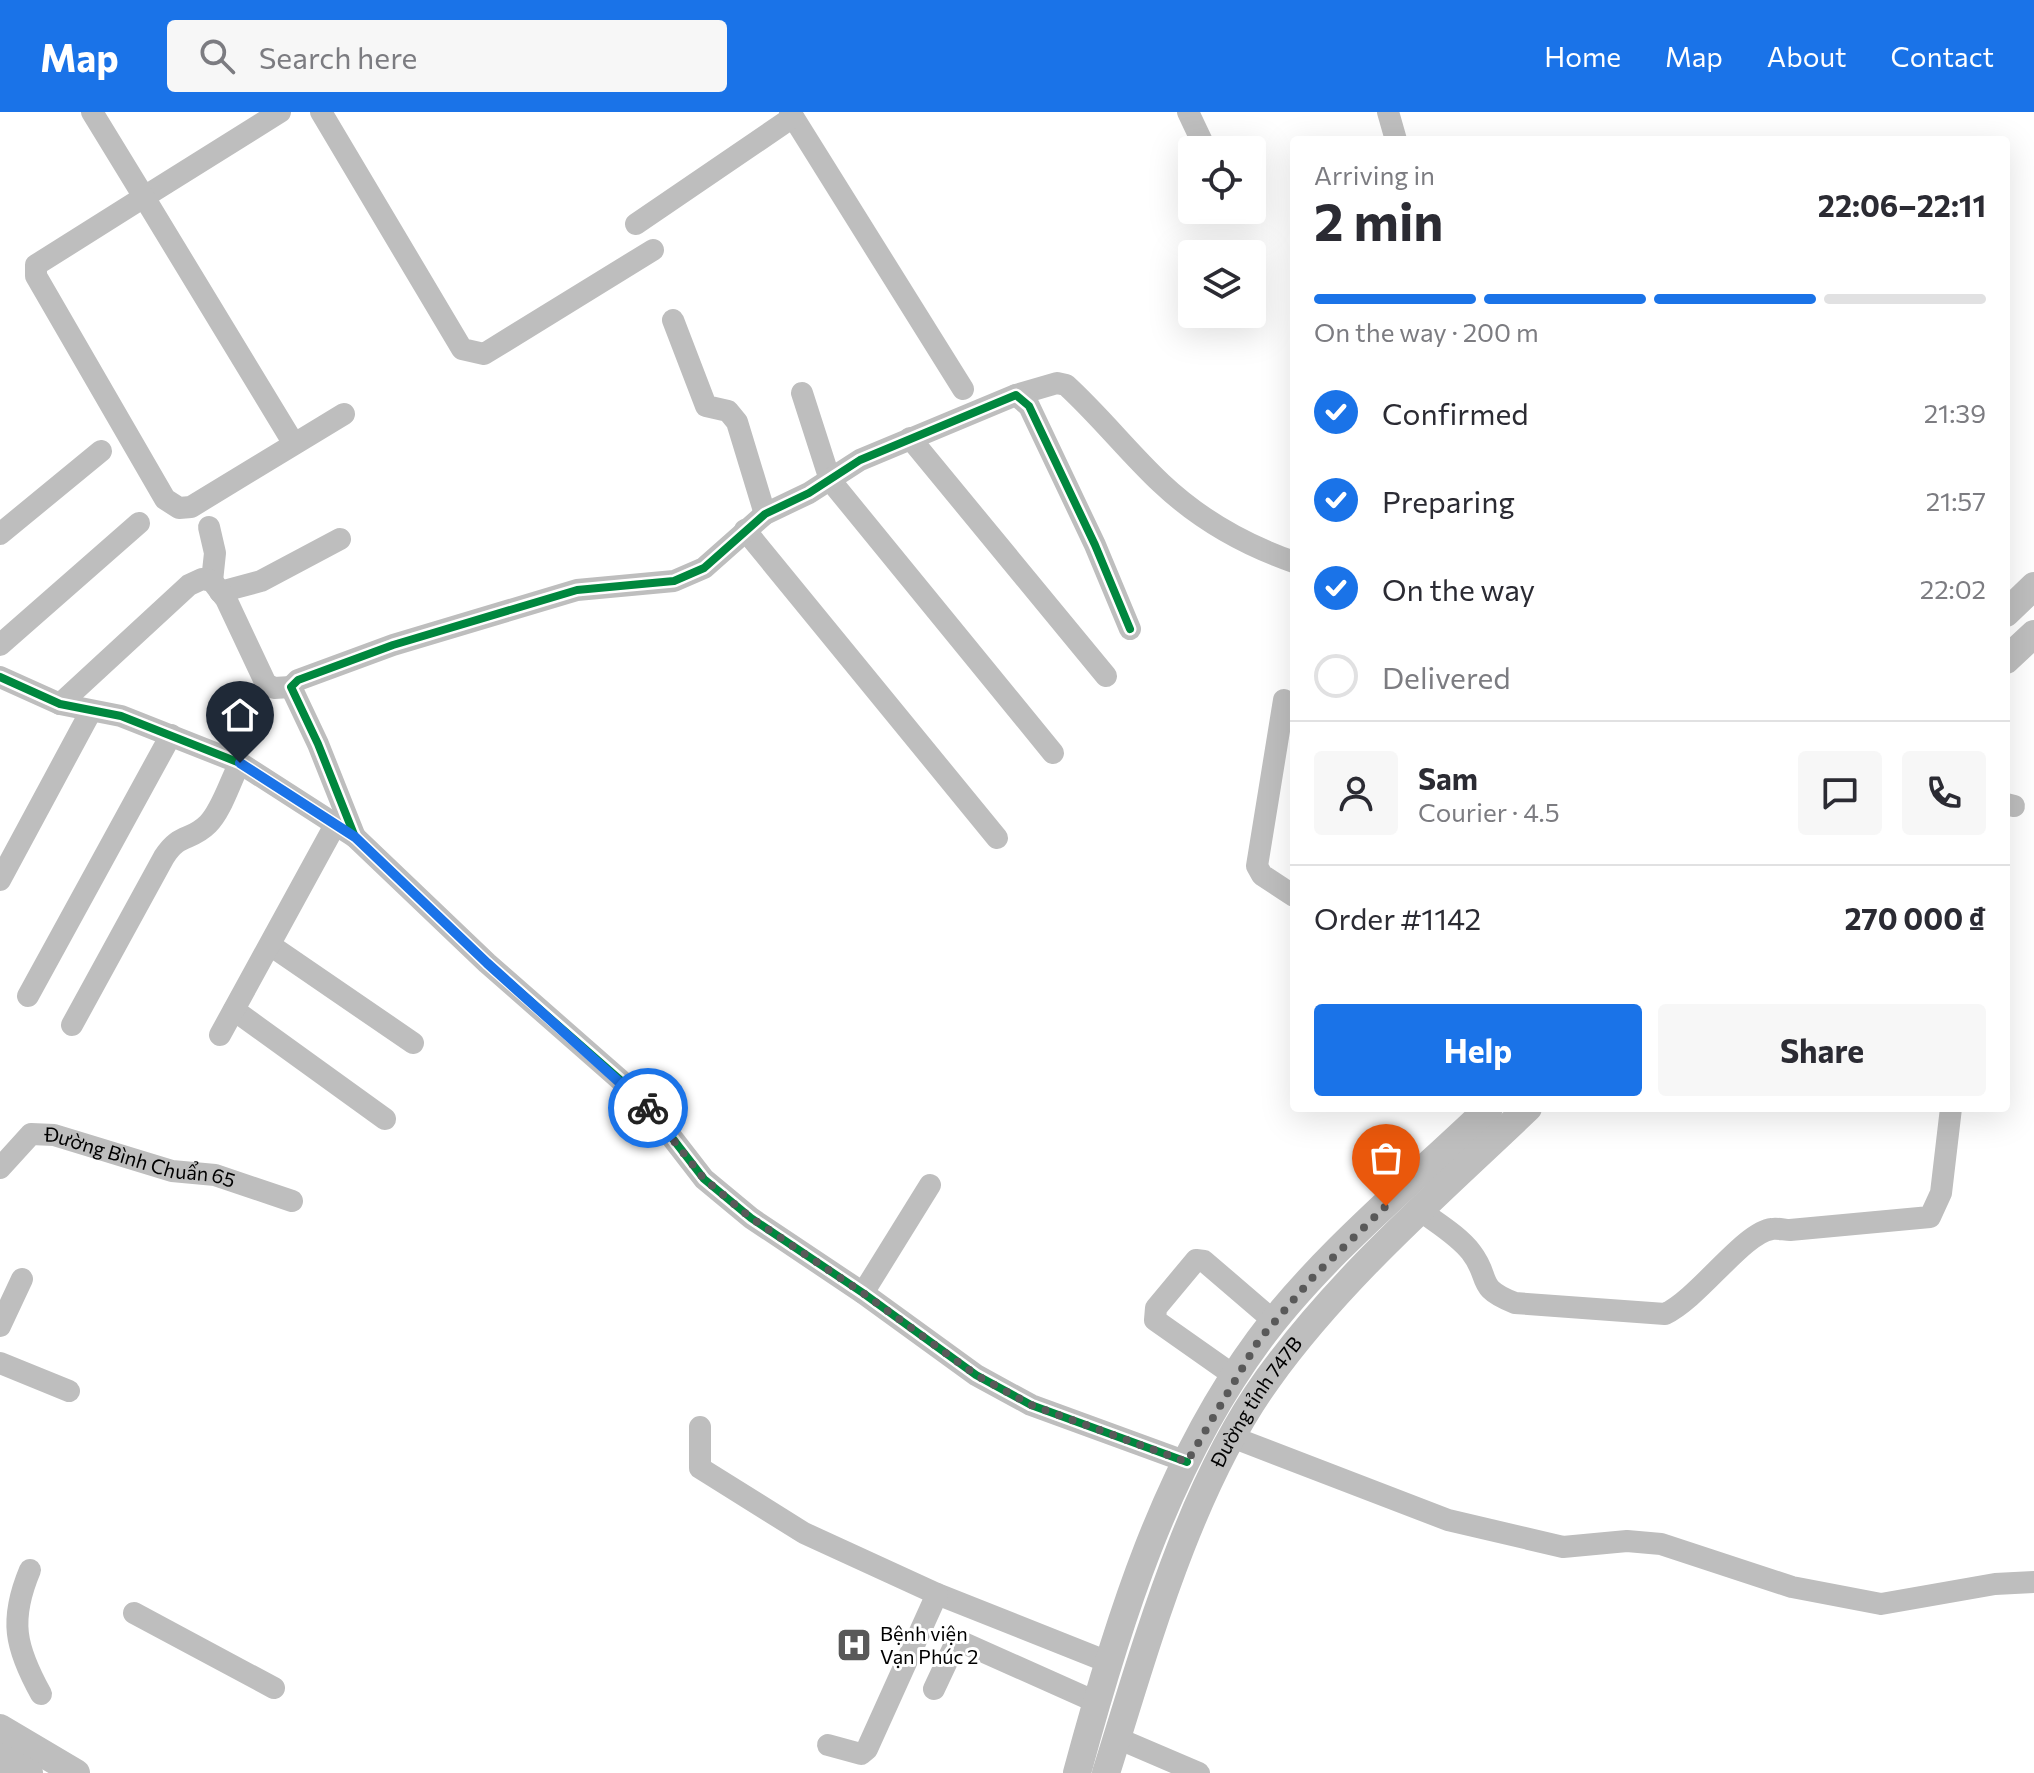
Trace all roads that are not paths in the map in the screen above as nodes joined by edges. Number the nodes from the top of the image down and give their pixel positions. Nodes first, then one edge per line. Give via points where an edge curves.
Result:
1 (92, 112) edge
2 (280, 112) edge
3 (321, 112) edge
4 (1188, 112) edge
5 (1388, 112) edge
6 (792, 115) edge
7 (1199, 136) edge
8 (1395, 136) edge
9 (144, 197) junction
10 (636, 224) dead end
11 (653, 250) dead end
12 (673, 320) dead end
13 (963, 389) dead end
14 (802, 393) dead end
15 (1016, 395) junction
16 (344, 414) dead end
17 (910, 438) junction
18 (294, 444) junction
19 (101, 451) dead end
20 (830, 480) junction
21 (765, 514) junction
22 (139, 523) dead end
23 (209, 527) dead end
24 (745, 530) junction
25 (0, 534) edge
26 (340, 539) dead end
27 (1290, 561) edge
28 (2034, 586) edge
29 (216, 587) junction
30 (2010, 609) edge
31 (1130, 629) dead end
32 (2034, 634) edge
33 (0, 645) edge
34 (2010, 656) edge
35 (1106, 676) dead end
36 (0, 677) edge
37 (291, 687) junction
38 (1284, 700) dead end
39 (60, 704) junction
40 (91, 711) junction
41 (171, 735) junction
42 (1053, 753) dead end
43 (240, 763) junction
44 (335, 825) junction
45 (355, 837) junction
46 (997, 838) dead end
47 (0, 880) edge
48 (1290, 893) edge
49 (270, 945) junction
50 (28, 996) dead end
51 (234, 1010) junction
52 (72, 1025) dead end
53 (220, 1035) dead end
54 (413, 1043) dead end
55 (1479, 1112) edge
56 (1524, 1112) edge
57 (1951, 1112) edge
58 (385, 1119) dead end
59 (0, 1167) edge
60 (930, 1185) dead end
61 (292, 1201) dead end
62 (1421, 1211) junction
63 (22, 1279) dead end
64 (863, 1293) junction
65 (1275, 1322) junction
66 (0, 1326) edge
67 (0, 1363) edge
68 (1236, 1377) junction
69 (69, 1391) dead end
70 (700, 1427) dead end
71 (1232, 1437) junction
72 (1187, 1462) junction
73 (30, 1570) dead end
74 (2034, 1582) edge
75 (937, 1594) junction
76 (134, 1613) dead end
77 (1108, 1662) junction
78 (274, 1688) dead end
79 (934, 1689) dead end
80 (41, 1694) dead end
81 (1096, 1702) junction
82 (0, 1728) edge
83 (1117, 1738) junction
84 (828, 1745) dead end
85 (0, 1757) edge
86 (29, 1773) edge
87 (76, 1773) edge
88 (1077, 1773) edge
89 (1106, 1773) edge
90 (1199, 1773) edge

1 - 9 street
2 - 9 street
3 - 11 street via 462,349 473,354 484,354
4 - 7 street
5 - 8 street
6 - 10 street
6 - 13 street
9 - 18 street
9 - 18 street via 47,255 36,265 36,276 165,499 179,508 191,507
12 - 21 street via 706,406 728,411 737,422
14 - 20 street
15 - 17 street
15 - 27 street via 1066,385 1162,484 1209,521 1254,549
15 - 31 street via 1029,406
16 - 18 street
17 - 20 street
17 - 35 street
19 - 25 street
20 - 21 street
20 - 42 street
21 - 24 street
22 - 33 street
23 - 29 street
24 - 37 street via 704,568 674,581 577,590 393,645
24 - 46 street
26 - 29 street via 261,581
28 - 30 main road
29 - 37 street via 266,684
29 - 39 street via 202,579 189,585
32 - 34 main road
36 - 39 street
37 - 45 street
38 - 48 street via 1257,866
39 - 40 street
40 - 41 street
40 - 47 street
41 - 43 street
41 - 50 street
43 - 44 street
43 - 52 street via 209,823 174,841
44 - 45 street
44 - 49 street
45 - 64 street via 487,963 642,1099 704,1179 751,1218
49 - 51 street
49 - 54 street
51 - 53 street
51 - 58 street
55 - 65 main road, Đường tỉnh 747B via 1314,1276
56 - 62 main road, Đường tỉnh 747B
57 - 62 street via 1941,1193 1930,1217 1770,1228 1665,1314 1515,1303 1497,1296 1487,1289 1472,1253
59 - 61 street, Đường Bình Chuẩn 65 via 31,1134 54,1135 172,1171 215,1175
60 - 64 street
62 - 71 main road, Đường tỉnh 747B via 1378,1252 1276,1370
63 - 66 street
64 - 72 street via 976,1375 1031,1405
65 - 68 main road, Đường tỉnh 747B
65 - 68 street via 1204,1261 1196,1260 1156,1308 1155,1320
67 - 69 street
68 - 72 main road, Đường tỉnh 747B
70 - 75 street via 700,1468 717,1481 804,1533
71 - 74 street via 1448,1520 1563,1547 1627,1541 1661,1544 1792,1587 1881,1604
71 - 83 main road, Đường tỉnh 747B via 1145,1645
72 - 77 main road, Đường tỉnh 747B
73 - 80 street via 17,1601 20,1656
75 - 77 street
75 - 84 street via 867,1749 851,1753
76 - 78 street
77 - 81 main road, Đường tỉnh 747B
79 - 81 street via 957,1640
81 - 88 main road, Đường tỉnh 747B
82 - 87 main road
83 - 89 main road, Đường tỉnh 747B
83 - 90 street
85 - 86 main road

